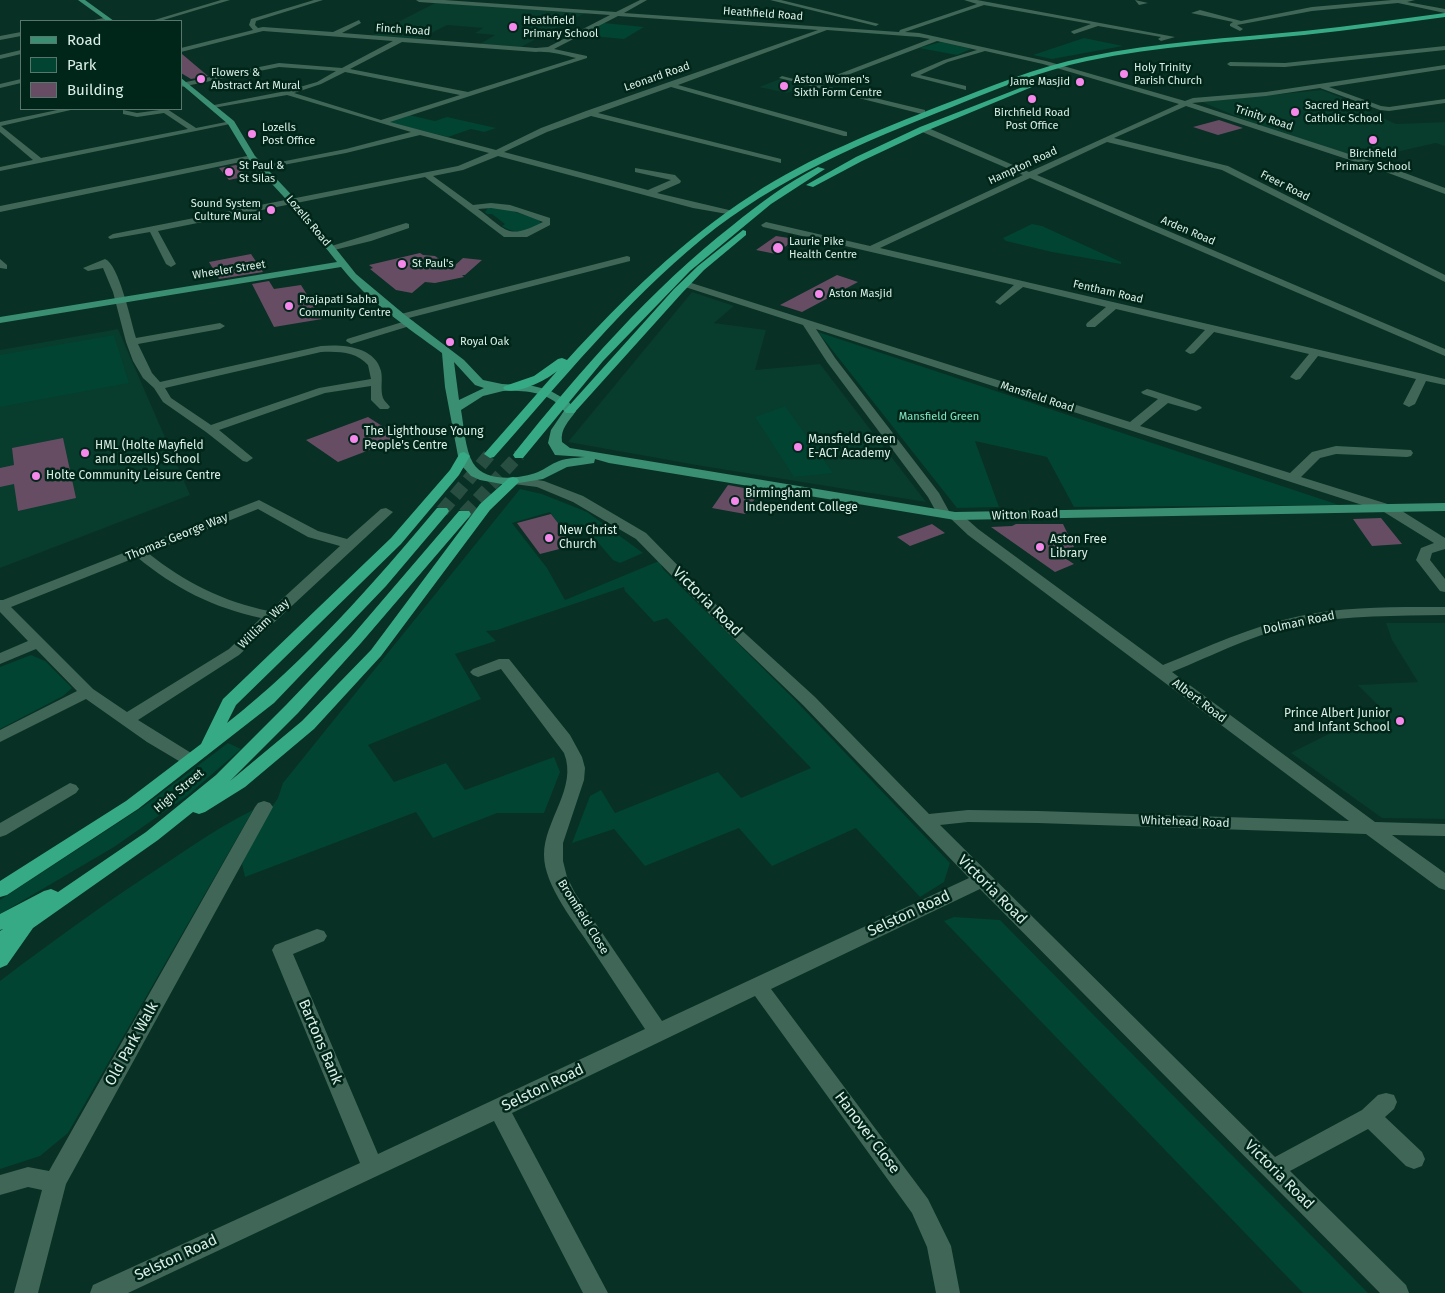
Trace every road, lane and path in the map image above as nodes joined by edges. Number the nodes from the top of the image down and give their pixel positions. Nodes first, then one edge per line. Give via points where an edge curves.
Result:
1 (80, 0) edge
2 (228, 0) edge
3 (320, 0) edge
4 (419, 0) edge
5 (533, 0) edge
6 (644, 0) edge
7 (773, 0) edge
8 (967, 0) edge
9 (992, 0) edge
10 (1138, 0) edge
11 (1385, 0) edge
12 (1412, 0) edge
13 (984, 3) junction
14 (1145, 3) dead end
15 (1398, 3) junction
16 (521, 7) junction
17 (1445, 11) edge
18 (616, 13) junction
19 (1194, 13) dead end
20 (1445, 15) edge
21 (110, 20) edge
22 (158, 20) edge
23 (1445, 20) edge
24 (1392, 22) junction
25 (338, 23) dead end
26 (1098, 24) junction
27 (1404, 26) junction
28 (1425, 26) dead end
29 (828, 28) junction
30 (256, 30) junction
31 (1390, 30) dead end
32 (905, 31) junction
33 (1381, 31) dead end
34 (890, 33) junction
35 (20, 34) edge
36 (333, 35) junction
37 (919, 35) junction
38 (1086, 35) dead end
39 (1, 37) edge
40 (937, 39) junction
41 (1161, 39) dead end
42 (401, 40) junction
43 (1445, 48) edge
44 (549, 49) junction
45 (984, 49) junction
46 (182, 50) edge
47 (20, 52) edge
48 (1120, 56) junction
49 (0, 57) edge
50 (1230, 64) dead end
51 (1051, 65) junction
52 (1445, 67) edge
53 (344, 70) junction
54 (1072, 70) junction
55 (1021, 73) junction
56 (1061, 74) dead end
57 (782, 78) dead end
58 (1052, 78) dead end
59 (20, 81) edge
60 (183, 83) edge
61 (671, 85) junction
62 (816, 85) junction
63 (0, 86) edge
64 (1320, 86) junction
65 (962, 88) dead end
66 (287, 92) junction
67 (467, 94) junction
68 (1445, 101) edge
69 (1184, 103) junction
70 (213, 106) junction
71 (67, 110) edge
72 (163, 110) edge
73 (126, 112) dead end
74 (922, 112) junction
75 (588, 114) junction
76 (231, 122) junction
77 (381, 122) junction
78 (0, 126) edge
79 (923, 129) junction
80 (194, 130) junction
81 (854, 130) dead end
82 (419, 132) junction
83 (1106, 139) junction
84 (497, 154) junction
85 (252, 158) junction
86 (39, 161) junction
87 (778, 161) dead end
88 (260, 168) junction
89 (0, 169) edge
90 (638, 170) dead end
91 (1032, 175) junction
92 (428, 176) junction
93 (764, 190) junction
94 (1445, 190) edge
95 (650, 193) junction
96 (293, 201) junction
97 (767, 203) junction
98 (472, 208) junction
99 (0, 209) edge
100 (730, 213) junction
101 (754, 213) junction
102 (766, 225) dead end
103 (406, 226) dead end
104 (374, 228) dead end
105 (152, 230) junction
106 (384, 233) junction
107 (700, 236) junction
108 (113, 237) dead end
109 (330, 248) junction
110 (871, 249) junction
111 (627, 259) dead end
112 (172, 264) dead end
113 (342, 264) junction
114 (88, 268) dead end
115 (1445, 279) edge
116 (685, 284) junction
117 (1021, 284) junction
118 (121, 300) junction
119 (1000, 302) dead end
120 (1113, 306) junction
121 (0, 320) edge
122 (405, 320) junction
123 (806, 322) junction
124 (0, 324) edge
125 (1091, 325) dead end
126 (220, 326) dead end
127 (1211, 329) junction
128 (351, 340) dead end
129 (131, 342) junction
130 (1190, 351) dead end
131 (447, 352) junction
132 (1445, 353) edge
133 (1315, 354) junction
134 (1296, 378) dead end
135 (1422, 378) junction
136 (375, 382) junction
137 (1445, 382) edge
138 (158, 386) junction
139 (506, 388) junction
140 (1147, 392) dead end
141 (1166, 399) junction
142 (1409, 404) dead end
143 (384, 407) dead end
144 (568, 408) junction
145 (1196, 408) dead end
146 (455, 410) junction
147 (1131, 427) junction
148 (210, 429) junction
149 (554, 443) junction
150 (490, 454) tunnel mouth
151 (519, 455) tunnel mouth
152 (464, 456) junction
153 (247, 458) dead end
154 (609, 459) junction
155 (1416, 463) dead end
156 (550, 472) junction
157 (1292, 478) junction
158 (516, 481) junction
159 (578, 498) junction
160 (1445, 507) edge
161 (1389, 508) junction
162 (442, 511) tunnel mouth
163 (386, 512) dead end
164 (464, 514) tunnel mouth
165 (950, 515) junction
166 (350, 544) junction
167 (1445, 544) edge
168 (139, 552) junction
169 (1445, 588) edge
170 (1, 605) edge
171 (1445, 611) edge
172 (272, 616) junction
173 (36, 642) junction
174 (0, 659) edge
175 (478, 672) dead end
176 (1160, 672) junction
177 (87, 692) junction
178 (128, 719) junction
179 (0, 737) edge
180 (207, 748) junction
181 (190, 760) junction
182 (70, 789) dead end
183 (264, 806) dead end
184 (924, 821) junction
185 (1370, 828) junction
186 (1445, 830) edge
187 (0, 831) edge
188 (152, 836) junction
189 (101, 870) junction
190 (982, 880) junction
191 (1445, 883) edge
192 (0, 890) edge
193 (31, 919) junction
194 (0, 923) edge
195 (317, 936) dead end
196 (0, 941) edge
197 (0, 960) edge
198 (758, 986) junction
199 (658, 1032) junction
200 (500, 1109) junction
201 (1414, 1159) dead end
202 (373, 1168) junction
203 (1273, 1169) junction
204 (55, 1182) junction
205 (0, 1185) edge
206 (117, 1290) edge
207 (26, 1293) edge
208 (596, 1293) edge
209 (948, 1293) edge
210 (1397, 1293) edge

1 - 21 main road
2 - 22 street
3 - 30 street via 253,20
4 - 16 street, Heathfield Road
5 - 16 street
6 - 18 street, Finch Road
7 - 32 street
8 - 13 street
9 - 13 street
10 - 14 street
11 - 15 street
12 - 15 street
13 - 26 street
13 - 32 street
15 - 17 street
15 - 19 street via 1312,9 1240,26 1200,12
16 - 18 street, Heathfield Road
17 - 24 highway
18 - 29 street, Heathfield Road
18 - 44 street, Finch Road
20 - 24 highway
23 - 27 highway
24 - 48 highway via 1174,45
24 - 51 highway via 1173,42 1103,52
25 - 36 street via 356,23
26 - 38 street via 1072,32
26 - 41 street via 1172,37
27 - 28 highway
27 - 31 highway
27 - 48 highway
29 - 34 street, Heathfield Road
29 - 61 street, Leonard Road
30 - 36 street, Finch Road
30 - 46 street, Finch Road
32 - 34 street
32 - 37 street
33 - 48 highway
34 - 37 street, Heathfield Road
35 - 39 street
36 - 42 street, Finch Road
37 - 40 street, Heathfield Road
40 - 45 street, Heathfield Road
40 - 62 street
42 - 44 street, Finch Road
42 - 53 street
43 - 50 street via 1285,65
44 - 67 street via 585,57
45 - 51 street, Heathfield Road
45 - 65 street via 913,75
47 - 49 street
48 - 51 highway
48 - 54 highway
48 - 93 highway via 1056,66 974,96 828,154
48 - 97 highway via 1051,72 870,145 813,173
51 - 54 street, Heathfield Road
51 - 55 highway
52 - 64 street
53 - 60 street via 280,65
53 - 66 street via 319,83
53 - 67 street
54 - 55 highway
54 - 56 highway
54 - 69 street, Trinity Road
55 - 74 highway
57 - 62 street
58 - 79 highway
59 - 63 street
60 - 70 main road, Lozells Road
61 - 75 street, Leonard Road
61 - 81 street via 842,135
62 - 74 street
64 - 68 street via 1380,108
64 - 69 street
66 - 70 street
66 - 77 street
67 - 77 street
69 - 83 street, Hampton Road
69 - 94 street, Trinity Road
70 - 76 main road, Lozells Road
71 - 78 street
72 - 73 street via 137,115
72 - 80 street
74 - 93 highway via 813,156 779,173
75 - 84 street, Leonard Road via 530,135
75 - 87 street
76 - 80 street
76 - 85 main road, Lozells Road
77 - 82 street
78 - 86 street
79 - 91 street, Arden Road
79 - 97 highway via 816,183
80 - 86 street
82 - 84 street
82 - 88 street
83 - 91 street, Hampton Road
83 - 115 street, Freer Road via 1225,168
84 - 92 street, Leonard Road
84 - 95 street
85 - 88 main road, Lozells Road
85 - 99 street
86 - 89 street
88 - 96 main road, Lozells Road
90 - 95 street via 678,181
91 - 110 street, Hampton Road
91 - 132 street, Arden Road
92 - 96 street, Leonard Road
92 - 98 street
93 - 100 highway
95 - 100 street
96 - 105 street, Leonard Road
96 - 109 main road, Lozells Road
97 - 101 highway
98 - 98 street via 507,235 524,235 547,223 542,217 508,207 483,205
100 - 107 highway
101 - 116 highway via 750,226
101 - 151 highway via 718,239 669,285 605,352
102 - 110 street, Fentham Road
103 - 106 street
104 - 106 street
105 - 108 street, Leonard Road
105 - 112 street
106 - 109 street
107 - 139 highway via 673,246 663,255 553,370 537,380
107 - 150 highway via 648,282
109 - 113 main road, Lozells Road
110 - 117 street, Fentham Road
111 - 122 street via 615,266
113 - 118 main road, Wheeler Street
113 - 122 main road, Lozells Road
114 - 118 street via 106,263
116 - 123 street, Mansfield Road
116 - 144 highway
117 - 119 street
117 - 120 street, Fentham Road
118 - 121 main road, Wheeler Street
118 - 124 main road, Wheeler Street
118 - 129 street
120 - 125 street
120 - 127 street, Fentham Road
122 - 128 street
122 - 131 main road, Lozells Road
123 - 147 street, Mansfield Road
123 - 165 street, Albert Road via 831,360
126 - 129 street
127 - 130 street
127 - 133 street, Fentham Road
129 - 138 street via 150,380
131 - 139 main road, Lozells Road via 479,383
131 - 146 main road
133 - 134 street
133 - 135 street, Fentham Road
135 - 137 street, Fentham Road
135 - 142 street
136 - 138 street via 376,371 370,360 357,352 336,348
136 - 143 street via 377,400
136 - 148 street via 324,390
138 - 148 street via 167,400
139 - 144 main road via 532,389 554,395
139 - 146 main road via 489,390 470,398
140 - 141 street
141 - 145 street
141 - 147 street
144 - 149 main road via 554,435
146 - 152 main road
147 - 157 street, Mansfield Road
148 - 153 street
149 - 154 main road, Witton Road via 567,451
149 - 156 main road via 560,455
152 - 158 main road via 470,468 484,478
152 - 180 highway via 455,472 396,541 229,703
154 - 156 main road, Witton Road via 570,463
154 - 165 main road, Witton Road
155 - 157 street via 1409,449 1336,450 1316,455
156 - 158 main road
156 - 159 street, Victoria Road via 554,480
157 - 161 street, Mansfield Road
158 - 159 street, Victoria Road via 540,484
158 - 188 highway via 485,507 376,653 303,730 239,783
159 - 184 street, Victoria Road via 640,536 809,701
160 - 161 main road, Witton Road
161 - 165 main road, Witton Road
161 - 167 street, Mansfield Road
162 - 180 highway, High Street via 381,583 268,699
163 - 166 street, William Way
164 - 188 highway, High Street via 356,640 222,778
165 - 176 street, Albert Road
166 - 168 street, Thomas George Way via 313,534 260,504
166 - 172 street, William Way
167 - 169 street via 1426,550 1423,560
168 - 170 street, Thomas George Way
168 - 172 street via 213,600
170 - 173 street
171 - 176 street, Dolman Road via 1345,613 1299,620 1254,632
172 - 178 street, William Way via 234,652
173 - 174 street
173 - 177 street
175 - 199 street, Bromfield Close via 504,662 575,758 575,788 555,839 556,874 567,896
176 - 185 street, Albert Road
177 - 178 street
177 - 179 street
178 - 181 street
180 - 181 highway, High Street
181 - 192 highway, High Street via 132,805
182 - 187 street
183 - 204 street, Old Park Walk
184 - 185 street, Whitehead Road via 968,816 1038,817
184 - 190 street, Victoria Road
185 - 186 street, Whitehead Road
185 - 191 street, Albert Road
188 - 189 highway, High Street
189 - 193 highway, High Street
189 - 194 highway
190 - 198 street, Selston Road
190 - 203 street, Victoria Road
193 - 196 highway, High Street
193 - 197 highway
195 - 202 street, Bartons Bank via 282,950
198 - 199 street, Selston Road
198 - 209 street, Hanover Close via 920,1206 938,1246
199 - 200 street, Selston Road
200 - 202 street, Selston Road
200 - 208 street
201 - 203 street via 1378,1110
202 - 206 street, Selston Road
203 - 210 street, Victoria Road
204 - 205 street via 28,1177
204 - 207 street, Old Park Walk

